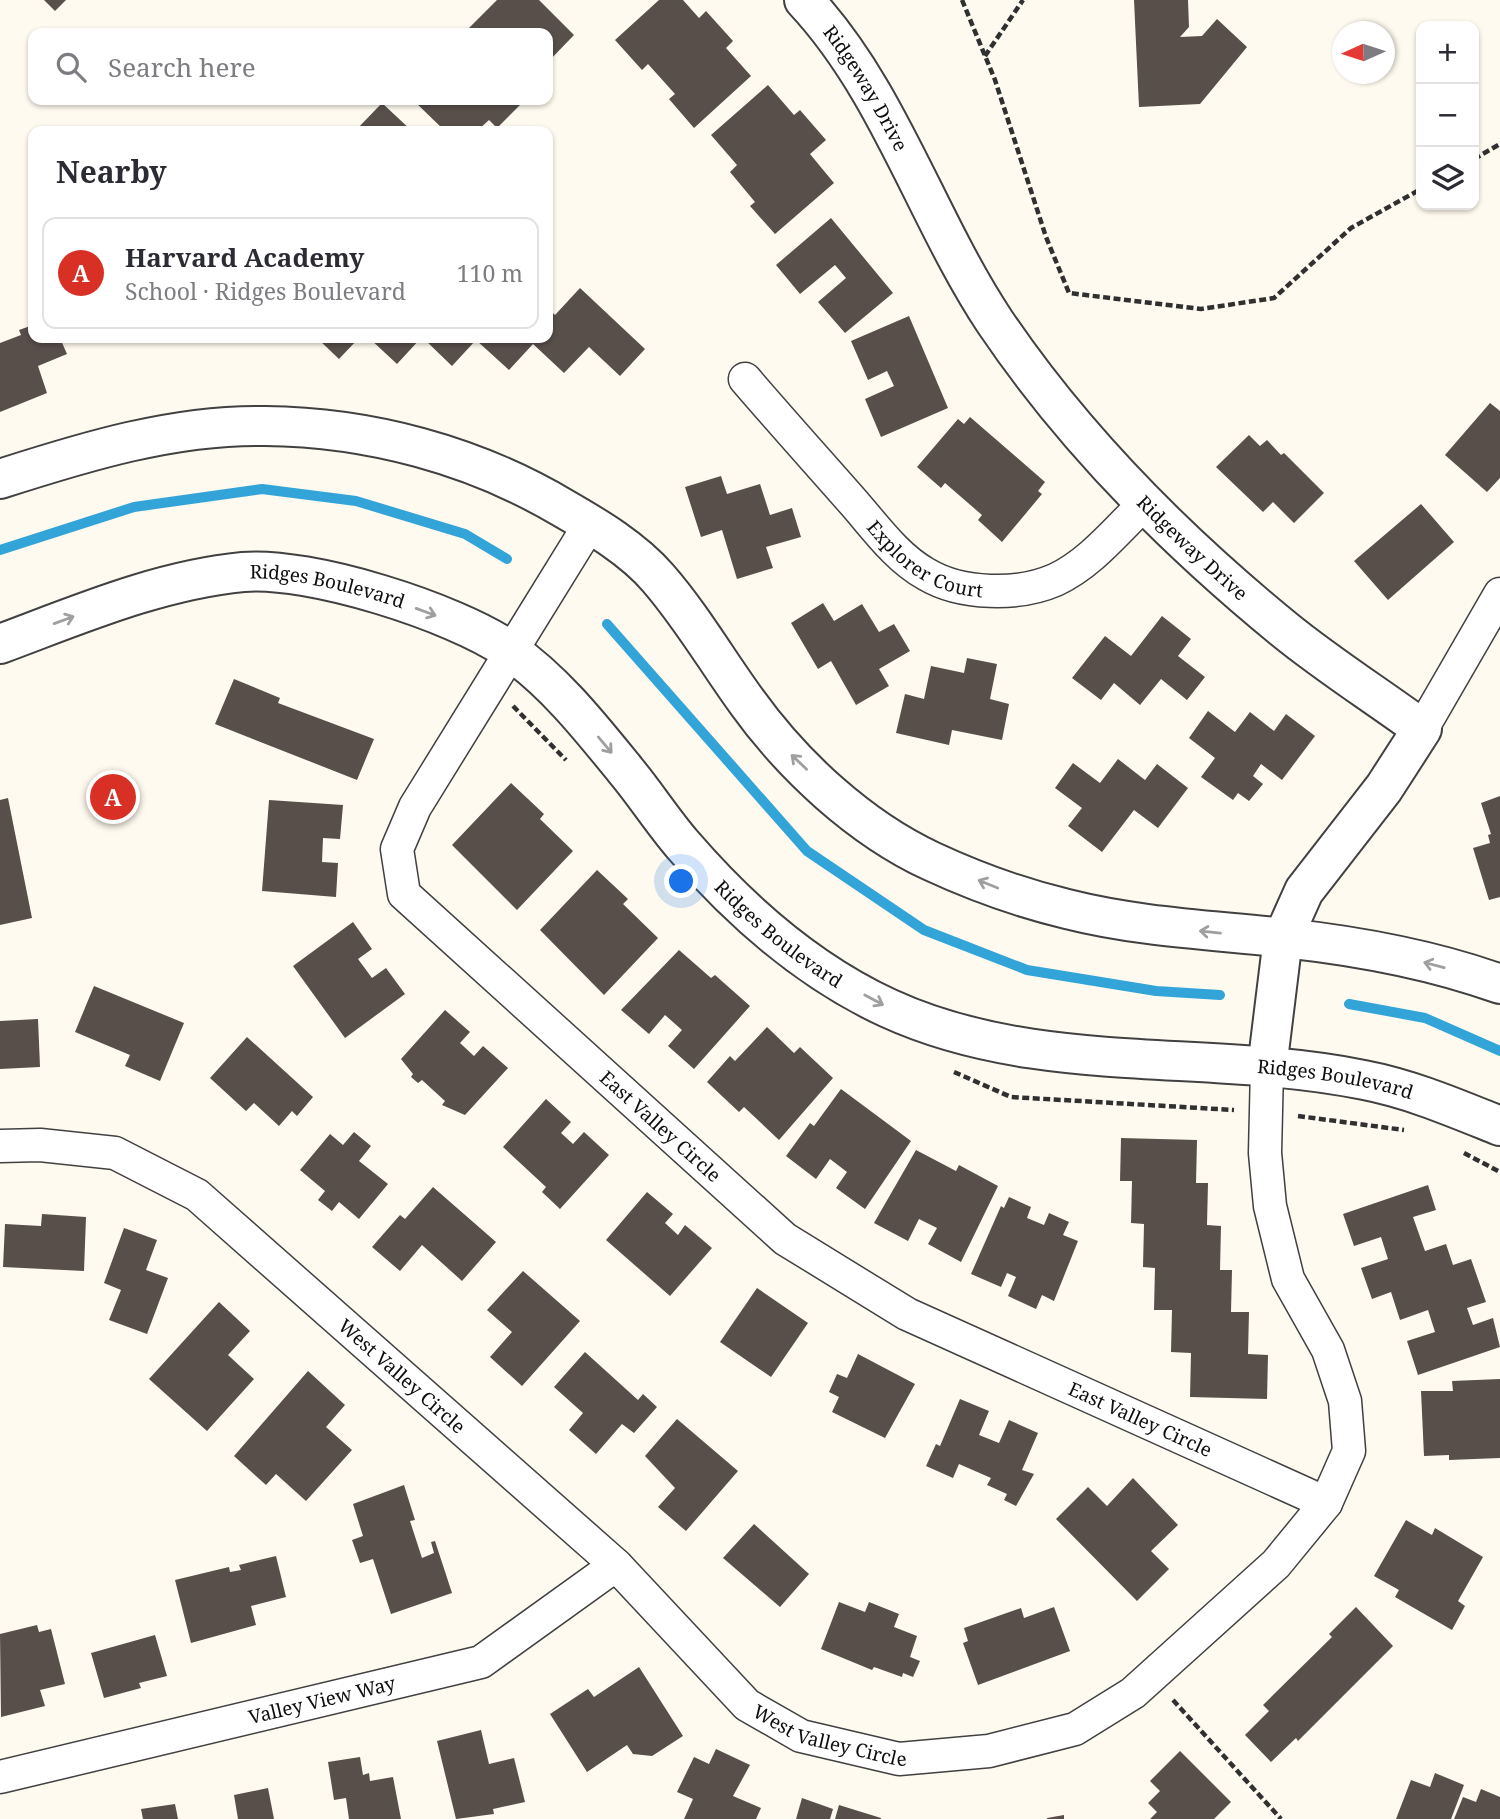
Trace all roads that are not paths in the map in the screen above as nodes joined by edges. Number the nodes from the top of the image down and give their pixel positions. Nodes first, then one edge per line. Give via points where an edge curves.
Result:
1 (803, 0) edge
2 (745, 379) dead end
3 (0, 479) edge
4 (1144, 504) junction
5 (590, 524) junction
6 (1500, 594) edge
7 (0, 644) edge
8 (511, 651) junction
9 (1422, 729) junction
10 (1283, 938) junction
11 (1500, 984) edge
12 (1267, 1068) junction
13 (1500, 1126) edge
14 (0, 1146) edge
15 (1326, 1503) junction
16 (616, 1565) junction
17 (0, 1777) edge

1 - 4 street, Ridgeway Drive via 846,51 996,323 1038,380
2 - 4 street, Explorer Court via 894,549 926,574 963,587 996,591 1054,580 1080,566
3 - 5 street via 145,439 262,425 325,429 384,439 486,469 526,486
4 - 9 street, Ridgeway Drive via 1287,632
5 - 8 street, East Valley Circle
10 -> 5 street via 1066,909 930,861 879,831 793,758 748,705 655,574
6 - 9 street
7 -> 8 street, Ridges Boulevard via 124,598 245,572 294,573 348,586 478,631
8 -> 12 street, Ridges Boulevard via 572,706 681,844 739,905 792,950 843,984 933,1025 994,1041 1063,1053
8 - 15 street, East Valley Circle via 415,807 397,849 404,894 785,1239 907,1314
9 - 10 street via 1384,788 1304,891
11 -> 10 street via 1415,959
10 - 12 street
12 - 13 street, Ridges Boulevard via 1362,1079 1421,1094
12 - 15 street, West Valley Circle via 1265,1153 1270,1206 1289,1279 1328,1350 1345,1401 1349,1451
14 - 16 street, West Valley Circle via 115,1153 197,1195
15 - 16 street, West Valley Circle via 1276,1564 1153,1676 1075,1729 989,1751 899,1759 801,1737 747,1705
16 - 17 street, Valley View Way via 481,1662

